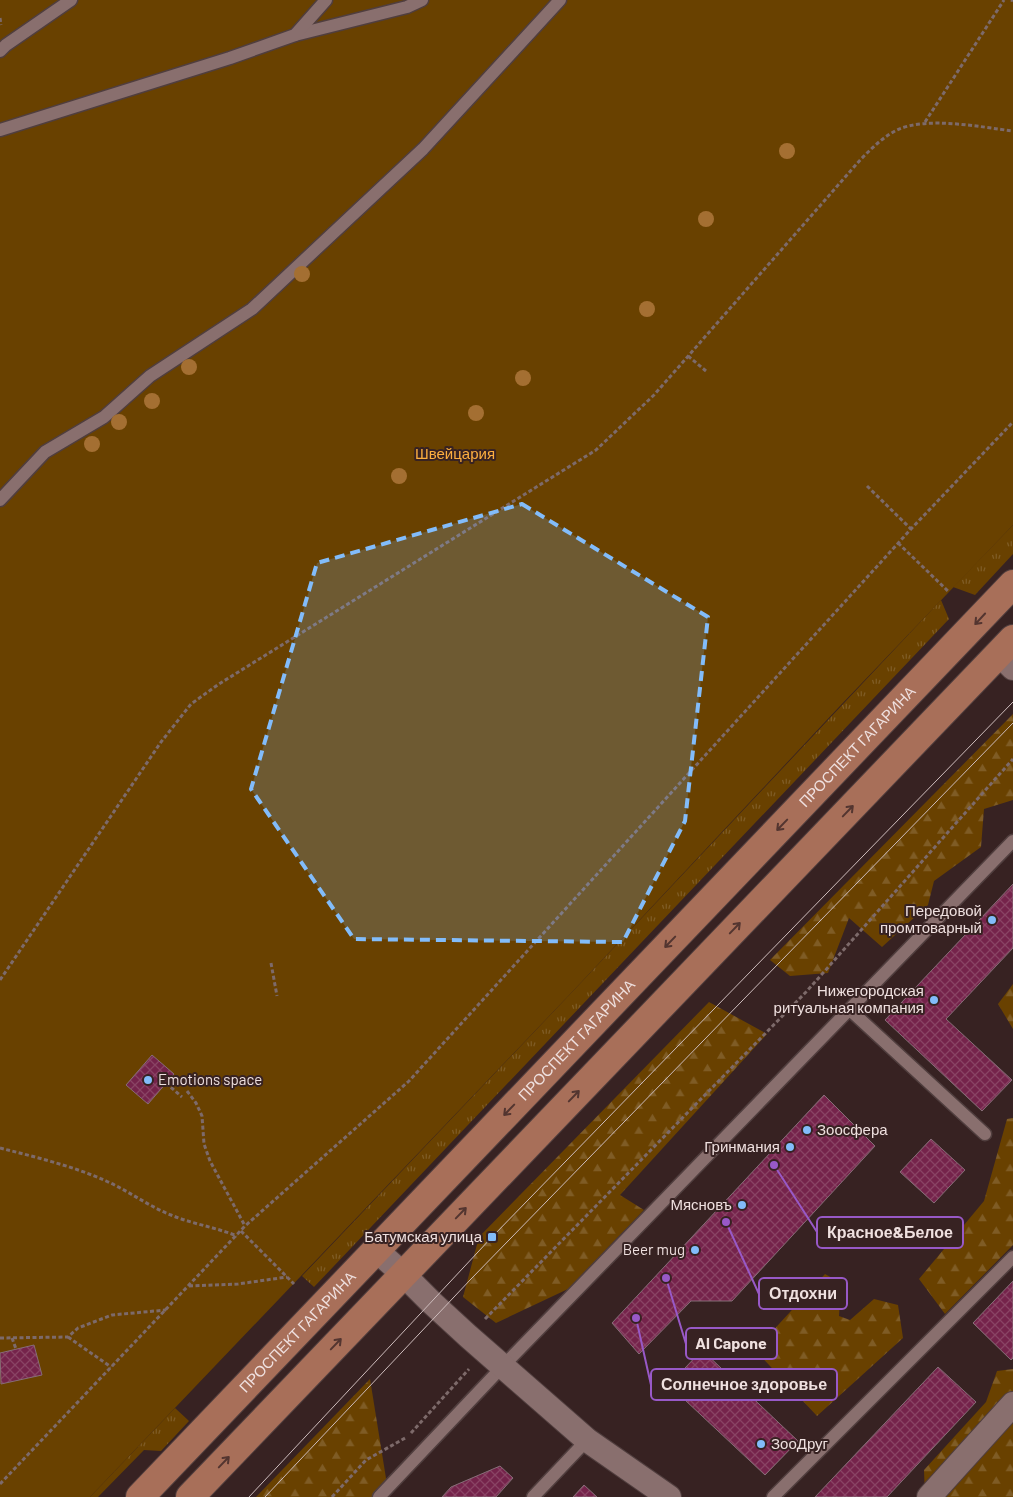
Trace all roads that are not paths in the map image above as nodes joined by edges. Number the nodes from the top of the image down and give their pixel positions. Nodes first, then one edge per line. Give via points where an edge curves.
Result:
1 (71, 0) edge
2 (326, 0) edge
3 (422, 0) edge
4 (560, 0) edge
5 (295, 35) junction
6 (0, 51) edge
7 (0, 130) edge
8 (0, 500) edge
9 (1013, 584) edge
10 (1008, 654) edge
11 (1013, 841) edge
12 (850, 1010) junction
13 (985, 1134) dead end
14 (376, 1250) junction
15 (1013, 1257) edge
16 (403, 1274) junction
17 (503, 1366) junction
18 (1013, 1404) edge
19 (588, 1440) junction
20 (140, 1497) edge
21 (190, 1497) edge
22 (379, 1497) edge
23 (533, 1497) edge
24 (669, 1497) edge
25 (773, 1497) edge
26 (930, 1497) edge

1 - 6 lane
2 - 5 lane
3 - 5 lane via 407,7
4 - 8 lane via 423,149 252,309 150,376 104,417 45,452
5 - 7 lane
9 -> 14 main road, ПРОСПЕКТ ГАГАРИНА
16 -> 10 main road
11 - 12 lane
12 - 13 lane
12 - 17 lane
14 - 16 street
14 - 20 main road, ПРОСПЕКТ ГАГАРИНА
15 - 25 lane
16 - 17 street
21 -> 16 main road
17 - 19 street
17 - 22 lane
18 - 26 street
19 - 23 lane
19 - 24 street

